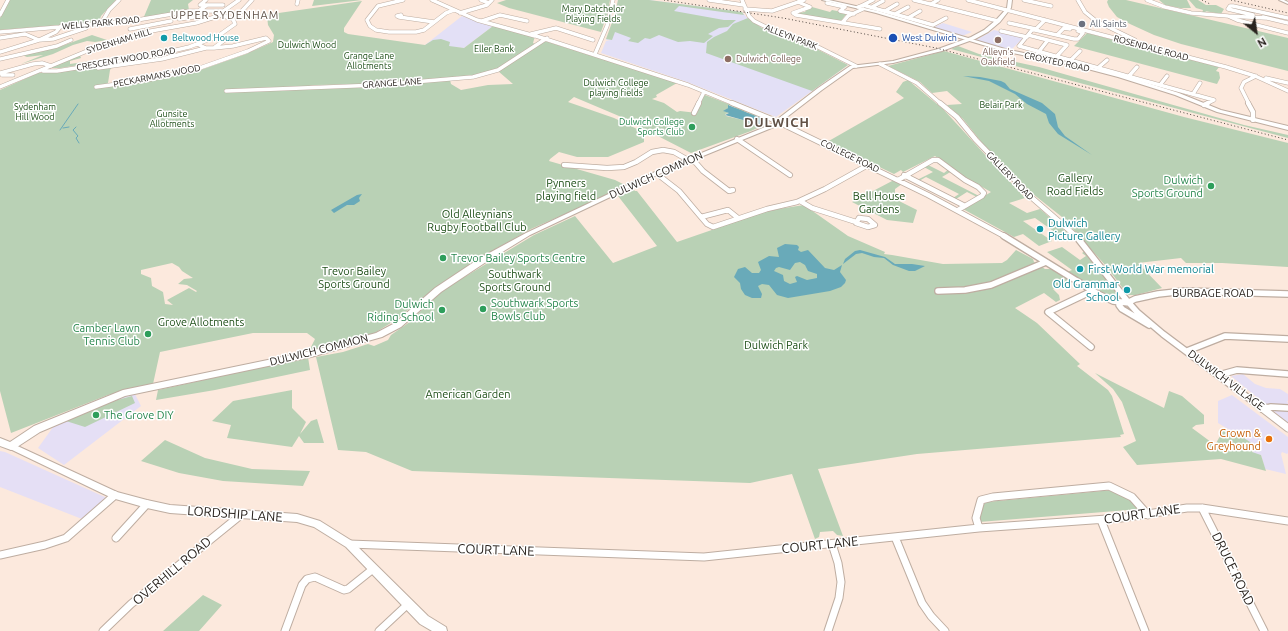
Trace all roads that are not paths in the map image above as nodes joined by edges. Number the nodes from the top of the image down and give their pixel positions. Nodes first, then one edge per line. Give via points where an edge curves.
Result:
1 (8, 0) edge
2 (119, 0) edge
3 (206, 0) edge
4 (251, 0) edge
5 (298, 0) edge
6 (404, 0) edge
7 (434, 0) edge
8 (481, 0) edge
9 (492, 0) edge
10 (613, 0) edge
11 (709, 0) edge
12 (742, 0) edge
13 (804, 0) edge
14 (873, 0) edge
15 (914, 0) edge
16 (938, 0) edge
17 (968, 0) edge
18 (1010, 0) edge
19 (1024, 0) edge
20 (1078, 0) edge
21 (1147, 0) edge
22 (1281, 0) edge
23 (238, 1) edge
24 (244, 1) edge
25 (826, 1) edge
26 (884, 1) dead end
27 (798, 2) junction
28 (489, 3) junction
29 (1288, 3) edge
30 (297, 4) dead end
31 (897, 4) dead end
32 (931, 4) junction
33 (6, 5) junction
34 (207, 5) junction
35 (223, 5) dead end
36 (863, 5) edge
37 (0, 6) edge
38 (815, 6) dead end
39 (853, 6) junction
40 (1051, 6) dead end
41 (744, 7) junction
42 (810, 7) junction
43 (872, 7) junction
44 (908, 7) dead end
45 (200, 10) junction
46 (454, 10) junction
47 (1007, 10) junction
48 (183, 11) junction
49 (885, 11) junction
50 (920, 11) dead end
51 (225, 12) junction
52 (240, 13) dead end
53 (460, 13) junction
54 (854, 14) junction
55 (895, 14) junction
56 (0, 15) edge
57 (220, 15) junction
58 (1228, 16) junction
59 (1254, 16) junction
60 (194, 17) dead end
61 (402, 17) dead end
62 (186, 18) junction
63 (908, 18) junction
64 (946, 18) dead end
65 (1288, 18) edge
66 (179, 20) dead end
67 (1046, 20) junction
68 (172, 21) dead end
69 (527, 21) dead end
70 (918, 21) junction
71 (998, 21) junction
72 (102, 22) junction
73 (434, 22) junction
74 (482, 22) junction
75 (842, 23) junction
76 (913, 23) junction
77 (1009, 23) dead end
78 (1288, 23) edge
79 (61, 26) junction
80 (139, 27) junction
81 (86, 28) dead end
82 (880, 28) dead end
83 (130, 29) dead end
84 (1036, 30) junction
85 (1001, 31) dead end
86 (0, 32) edge
87 (141, 33) junction
88 (1288, 33) edge
89 (532, 34) junction
90 (1057, 35) junction
91 (1028, 36) junction
92 (0, 38) edge
93 (547, 38) junction
94 (226, 39) dead end
95 (39, 40) junction
96 (71, 40) dead end
97 (593, 40) dead end
98 (969, 40) junction
99 (1048, 40) junction
100 (1128, 40) junction
101 (197, 44) junction
102 (170, 46) dead end
103 (206, 48) junction
104 (214, 48) junction
105 (177, 50) junction
106 (1080, 51) dead end
107 (0, 52) edge
108 (1038, 52) junction
109 (595, 54) junction
110 (1034, 57) junction
111 (1056, 57) junction
112 (0, 59) edge
113 (1070, 60) junction
114 (1107, 60) dead end
115 (101, 62) junction
116 (880, 64) junction
117 (51, 66) junction
118 (856, 66) junction
119 (1099, 67) junction
120 (1137, 67) dead end
121 (38, 71) junction
122 (2, 72) edge
123 (13, 75) dead end
124 (1129, 76) junction
125 (1167, 76) dead end
126 (1258, 77) junction
127 (1200, 83) dead end
128 (1288, 83) edge
129 (1160, 85) junction
130 (0, 87) edge
131 (96, 87) dead end
132 (226, 91) dead end
133 (1288, 91) edge
134 (704, 92) junction
135 (1192, 94) junction
136 (1214, 100) junction
137 (1219, 102) dead end
138 (1204, 105) junction
139 (694, 113) dead end
140 (1253, 120) junction
141 (778, 122) junction
142 (1288, 128) edge
143 (737, 139) junction
144 (688, 159) junction
145 (564, 164) dead end
146 (868, 165) junction
147 (790, 175) dead end
148 (904, 175) junction
149 (661, 177) dead end
150 (898, 180) junction
151 (733, 190) dead end
152 (800, 201) junction
153 (965, 206) junction
154 (958, 210) junction
155 (701, 217) junction
156 (738, 218) junction
157 (856, 222) dead end
158 (1046, 262) junction
159 (938, 291) dead end
160 (1092, 291) junction
161 (1288, 294) edge
162 (1130, 304) junction
163 (1120, 305) junction
164 (1137, 312) junction
165 (1131, 314) junction
166 (1163, 334) junction
167 (1288, 338) edge
168 (1091, 347) dead end
169 (1187, 351) junction
170 (1288, 374) edge
171 (1219, 375) junction
172 (1288, 408) edge
173 (1263, 409) junction
174 (1288, 428) edge
175 (0, 442) edge
176 (10, 446) junction
177 (115, 495) junction
178 (147, 504) junction
179 (1202, 508) junction
180 (242, 514) junction
181 (1148, 515) junction
182 (1101, 520) junction
183 (1288, 521) edge
184 (979, 528) junction
185 (116, 538) dead end
186 (895, 538) junction
187 (349, 544) junction
188 (832, 544) junction
189 (0, 555) edge
190 (373, 569) junction
191 (408, 604) junction
192 (103, 631) edge
193 (285, 631) edge
194 (379, 631) edge
195 (442, 631) edge
196 (828, 631) edge
197 (945, 631) edge
198 (1145, 631) edge
199 (1264, 631) edge

1 - 33 street
2 - 72 street
3 - 34 street via 200,5
4 - 24 street
4 - 52 street
5 - 30 street
6 - 73 street via 378,6 367,20 370,26 376,30 408,33 424,30
7 - 46 street, COLLEGE ROAD
8 - 28 street
9 - 28 street
10 - 109 street via 607,26
11 - 41 street
12 - 41 street
13 - 27 street
14 - 36 street
15 - 32 street
16 - 32 street
17 - 47 street, ROSENDALE ROAD
18 - 47 highway
19 - 40 street
20 - 100 street via 1090,17
21 - 58 street via 1191,13
22 - 29 main road
23 - 24 street
23 - 51 street, SYDENHAM HILL
25 - 39 main road, CROXTED ROAD
25 - 54 street via 845,7 840,11
26 - 43 street
27 - 41 street via 772,11
27 - 42 street
28 - 53 street
31 - 49 street
32 - 71 street
33 - 37 street
33 - 56 street
34 - 35 street
34 - 45 street
36 - 39 street
36 - 39 main road, CROXTED ROAD
36 - 43 street
36 - 54 street
36 - 76 main road, CROXTED ROAD
38 - 42 street
41 - 118 street, ALLEYN PARK via 751,19 807,41
42 - 75 street via 794,14
43 - 49 street
44 - 55 street
45 - 48 street, WELLS PARK ROAD
45 - 51 street, WELLS PARK ROAD
46 - 53 street, COLLEGE ROAD
46 - 73 street
47 - 67 street, ROSENDALE ROAD
47 - 71 highway
48 - 62 street
48 - 72 street, WELLS PARK ROAD via 137,21
49 - 55 street
50 - 63 street
51 - 57 street, SYDENHAM HILL
53 - 74 street, COLLEGE ROAD
54 - 75 street
55 - 63 street
57 - 87 street, SYDENHAM HILL via 201,22
57 - 101 street, CRESCENT WOOD ROAD via 233,19 235,24 223,33
58 - 59 street
58 - 88 street
59 - 65 street via 1228,9 1233,6
59 - 78 street
60 - 62 street
61 - 73 street
62 - 66 street
63 - 70 street
64 - 70 street via 933,25
67 - 84 street
67 - 100 street, ROSENDALE ROAD
68 - 80 street
69 - 74 street via 500,15
70 - 76 street
71 - 98 highway
72 - 79 street, WELLS PARK ROAD
74 - 89 street, COLLEGE ROAD
75 - 82 street
76 - 98 main road, CROXTED ROAD
77 - 84 street
79 - 86 street, WELLS PARK ROAD
79 - 95 street via 56,32
80 - 83 street
80 - 87 street
81 - 95 street via 53,39
84 - 90 street
84 - 91 street via 1032,30
85 - 91 street
87 - 117 street, SYDENHAM HILL via 95,47
89 - 93 street, COLLEGE ROAD
89 - 97 street via 556,28
90 - 90 street via 1066,28 1083,33 1078,39
91 - 99 street
91 - 108 street via 1019,46
92 - 95 street via 25,34
93 - 109 street, COLLEGE ROAD
93 - 132 street, GRANGE LANE via 498,70 479,76 378,85
94 - 104 street
95 - 107 street
96 - 112 street via 57,46
98 - 110 main road, CROXTED ROAD
98 - 116 highway via 940,50
99 - 108 street
99 - 111 street via 1067,45
100 - 126 street, ROSENDALE ROAD
101 - 103 street, PECKARMANS WOOD
101 - 105 street, CRESCENT WOOD ROAD
102 - 105 street
103 - 104 street, PECKARMANS WOOD
103 - 115 street, PECKARMANS WOOD via 162,59 98,68
104 - 131 street, PECKARMANS WOOD via 266,38 269,42 248,52 194,70
105 - 115 street, CRESCENT WOOD ROAD
106 - 113 street
108 - 110 street
108 - 111 street
109 - 134 street, COLLEGE ROAD
110 - 138 main road, CROXTED ROAD via 1120,76
111 - 113 street
113 - 119 street
114 - 119 street
115 - 121 street, CRESCENT WOOD ROAD
116 - 118 highway
116 - 162 street, GALLERY ROAD via 917,83 957,117 982,147 1031,197 1074,234
117 - 121 street, SYDENHAM HILL
117 - 122 street via 33,64
118 - 141 highway, DULWICH COMMON via 839,75
119 - 124 street
120 - 124 street
121 - 130 street, SYDENHAM HILL
122 - 123 street via 2,75
124 - 129 street
125 - 129 street
126 - 128 street, ROSENDALE ROAD
126 - 133 street
126 - 140 street via 1244,82 1241,88 1253,112
127 - 135 street
129 - 135 street
134 - 139 street
134 - 141 street, COLLEGE ROAD
135 - 136 street
136 - 137 street
136 - 138 street
138 - 140 main road, CROXTED ROAD
140 - 142 main road, CROXTED ROAD
141 - 143 highway, DULWICH COMMON
141 - 146 street, COLLEGE ROAD
143 - 144 highway, DULWICH COMMON
143 - 147 street
144 - 145 street via 663,150 652,152 624,167
144 - 151 street via 729,191
144 - 176 highway, DULWICH COMMON via 528,234 438,290 398,325 379,335 311,354 124,393 37,429
146 - 150 street, COLLEGE ROAD
146 - 152 street
148 - 150 street
148 - 153 street
148 - 153 street via 933,159 938,160 984,192 982,196
149 - 155 street via 679,191
150 - 154 street, COLLEGE ROAD
152 - 156 street
152 - 157 street via 812,208
153 - 154 street
154 - 158 street, COLLEGE ROAD
155 - 156 street via 728,210
155 - 156 street via 713,227
158 - 159 street via 991,285 965,290
158 - 160 street, COLLEGE ROAD
160 - 163 street, COLLEGE ROAD
160 - 168 street via 1048,312
161 - 162 street, BURBAGE ROAD via 1185,291 1158,294
162 - 163 street
162 - 164 street, GALLERY ROAD
163 - 165 street, COLLEGE ROAD
164 - 165 street
164 - 166 street, DULWICH VILLAGE
165 - 166 street, DULWICH VILLAGE
166 - 169 street, DULWICH VILLAGE
167 - 169 street via 1225,336
169 - 171 street, DULWICH VILLAGE
170 - 171 street via 1237,370
171 - 173 street, DULWICH VILLAGE
172 - 173 street
173 - 174 street, DULWICH VILLAGE
175 - 176 highway, LORDSHIP LANE
176 - 177 main road, LORDSHIP LANE
177 - 178 main road, LORDSHIP LANE
177 - 189 street via 66,538
178 - 180 main road, LORDSHIP LANE via 170,509
178 - 185 street
179 - 181 street, COURT LANE via 1177,508
179 - 183 street, COURT LANE
179 - 199 street, DRUCE ROAD
180 - 187 main road, LORDSHIP LANE via 300,519 317,524
180 - 192 street, OVERHILL ROAD
181 - 182 street, COURT LANE
181 - 184 street via 1132,497 1109,486 981,500 976,518
182 - 184 street, COURT LANE
182 - 198 street
184 - 186 street, COURT LANE
186 - 188 street, COURT LANE
186 - 197 street via 922,603 930,616
187 - 188 street, COURT LANE via 704,557
187 - 190 main road, LORDSHIP LANE
188 - 196 street via 841,587
190 - 191 main road, LORDSHIP LANE
190 - 193 street via 344,590 315,578 307,579 302,585
191 - 194 street
191 - 195 main road, LORDSHIP LANE via 424,620

